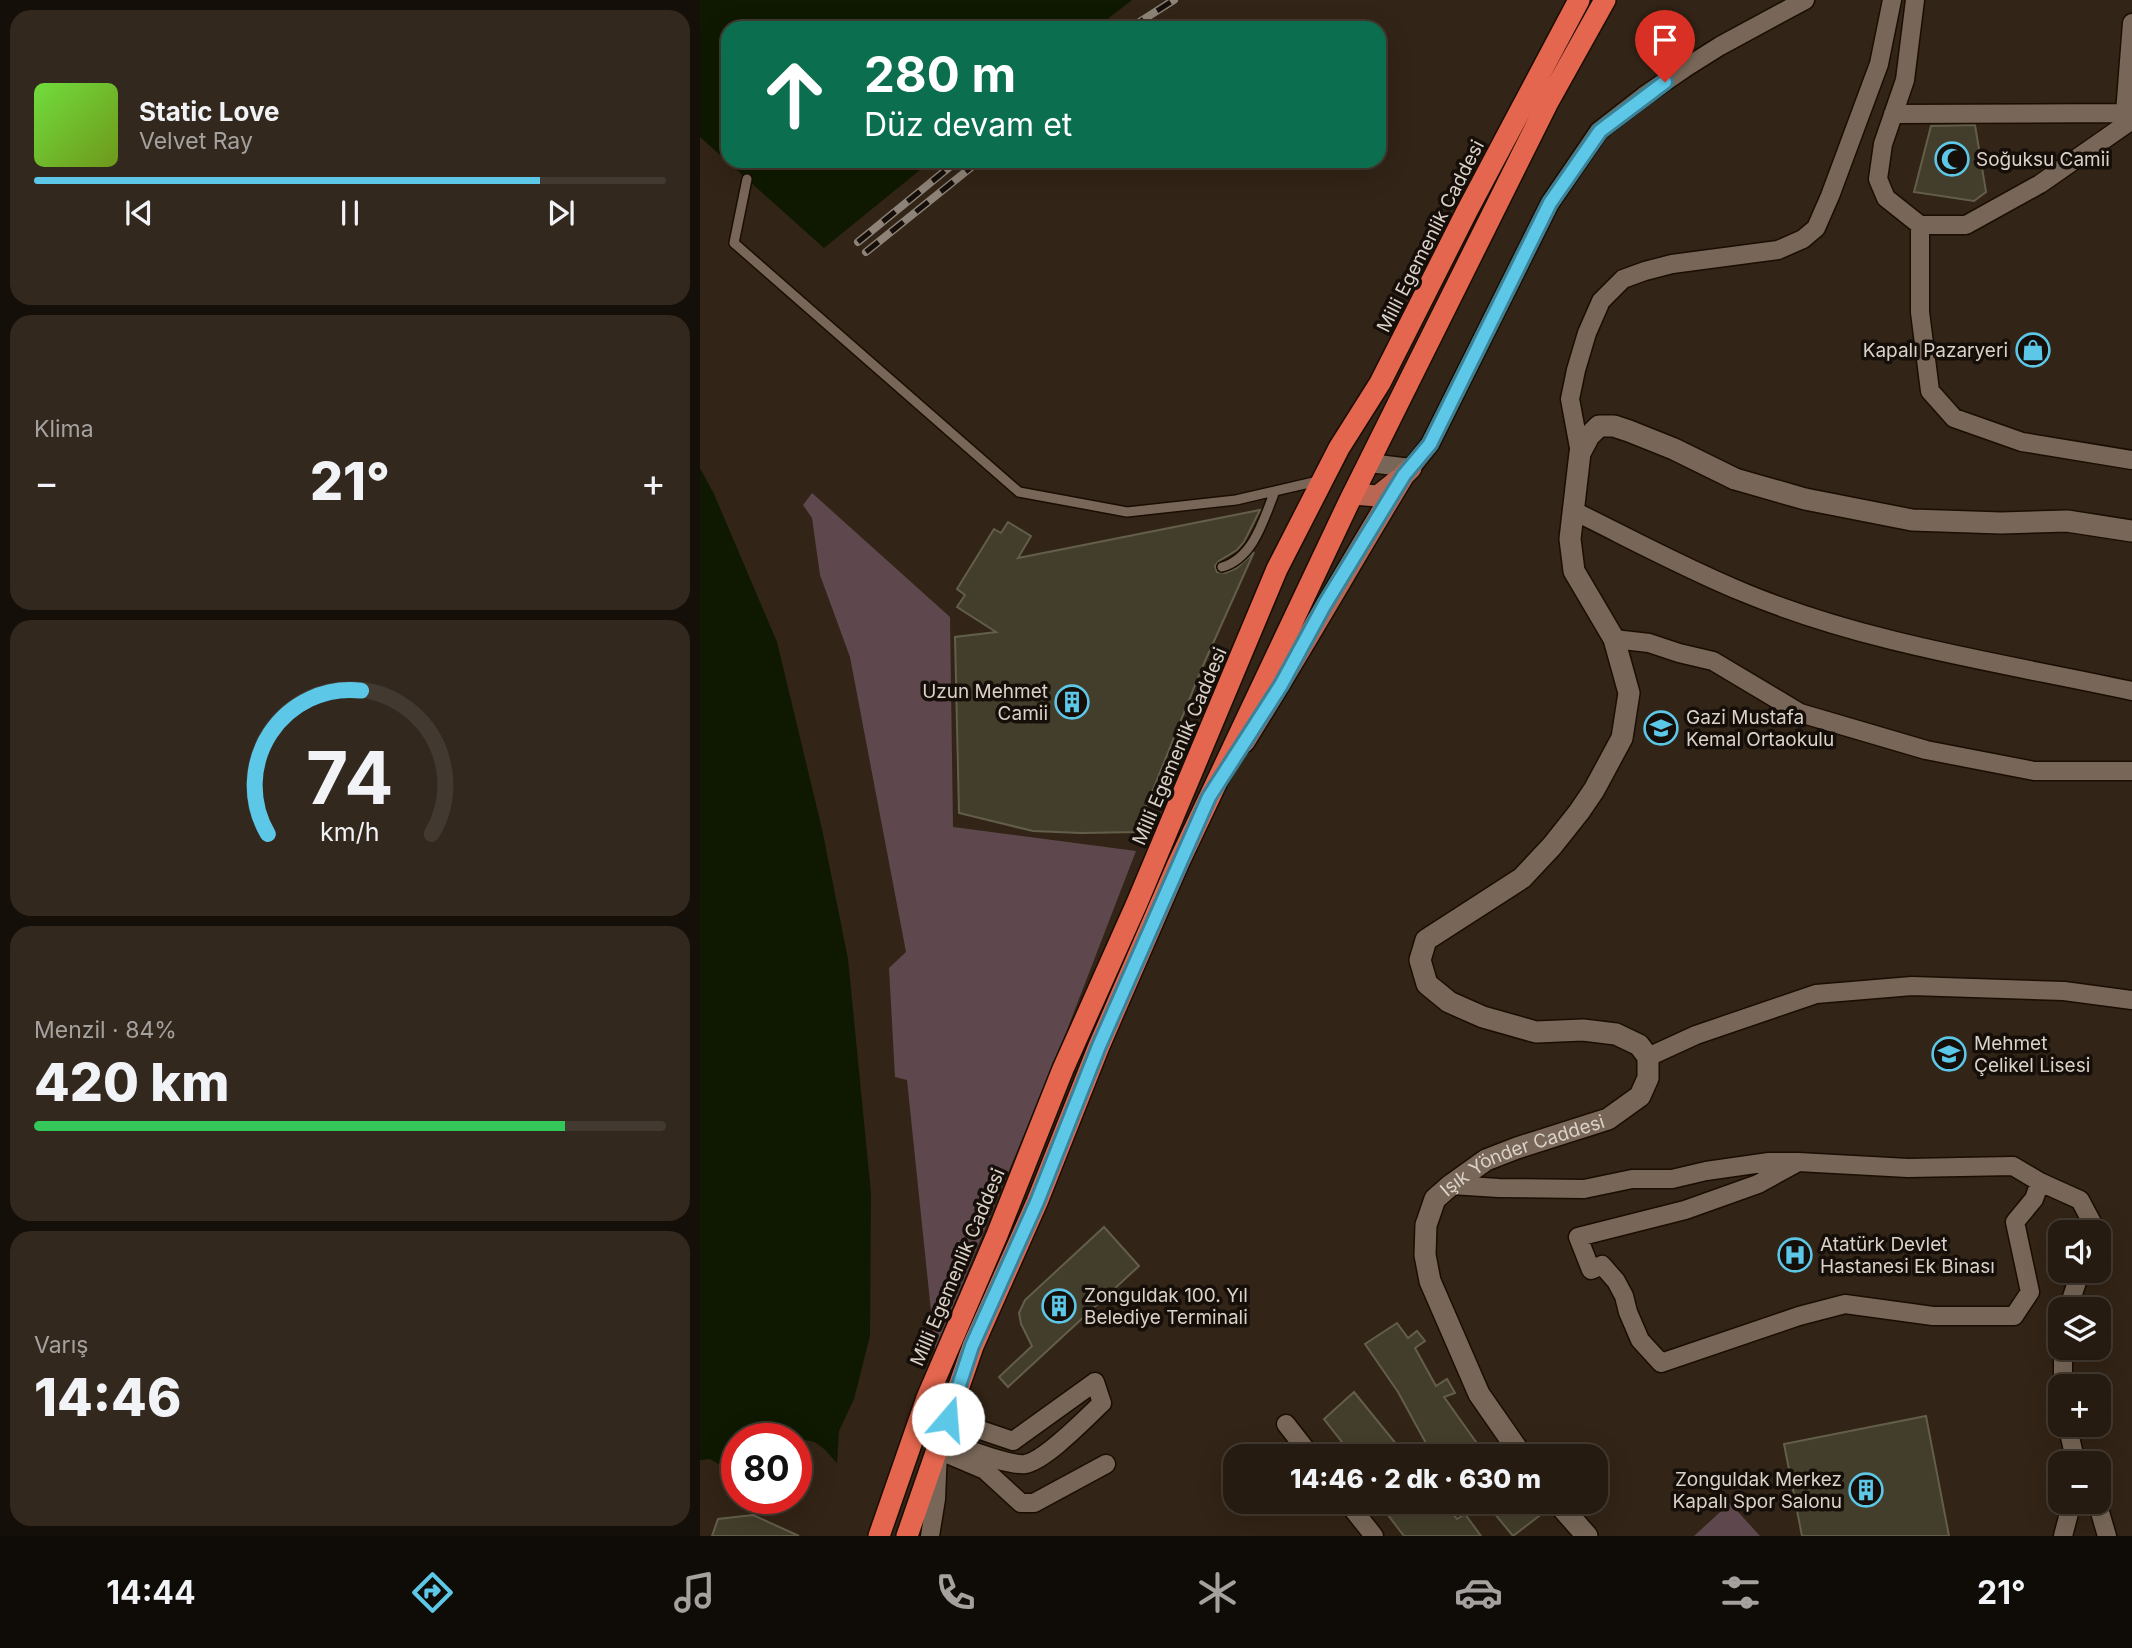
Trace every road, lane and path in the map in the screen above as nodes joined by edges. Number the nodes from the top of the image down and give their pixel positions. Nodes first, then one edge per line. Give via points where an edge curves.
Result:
1 (1579, 0) edge
2 (1605, 0) edge
3 (1805, 0) edge
4 (1892, 0) edge
5 (1915, 0) edge
6 (2132, 23) edge
7 (1893, 114) junction
8 (2129, 118) edge
9 (747, 179) dead end
10 (1920, 225) junction
11 (1339, 447) junction
12 (1580, 453) junction
13 (2132, 460) edge
14 (1369, 463) junction
15 (1408, 472) junction
16 (1322, 480) junction
17 (1275, 491) junction
18 (1353, 494) junction
19 (1572, 510) junction
20 (2132, 531) edge
21 (1222, 567) dead end
22 (1614, 639) junction
23 (2132, 691) edge
24 (2132, 771) edge
25 (1209, 797) junction
26 (2132, 1000) edge
27 (1648, 1057) junction
28 (1798, 1162) junction
29 (2040, 1182) junction
30 (1451, 1185) junction
31 (2090, 1220) edge
32 (926, 1407) junction
33 (948, 1419) junction
34 (1286, 1424) dead end
35 (935, 1442) junction
36 (1302, 1444) edge
37 (1514, 1444) edge
38 (1106, 1464) dead end
39 (1357, 1514) edge
40 (1568, 1514) edge
41 (2069, 1514) edge
42 (2101, 1514) edge
43 (879, 1536) edge
44 (907, 1536) edge
45 (930, 1536) edge
46 (1374, 1536) edge
47 (1587, 1536) edge
48 (2063, 1536) edge
49 (2107, 1536) edge

1 - 11 highway, Milli Egemenlik Caddesi via 1380,383
2 - 14 highway via 1547,104
3 - 15 street via 1685,68 1600,131 1550,203 1430,444
4 - 12 street via 1879,64 1816,228 1778,250 1645,271 1623,279 1601,301 1587,333 1570,399
5 - 7 street via 1905,79
6 - 8 street
7 - 8 street
7 - 10 street via 1878,179 1886,198
8 - 10 street via 2050,177 1966,225
9 - 17 lane via 734,243 1019,492 1127,512
10 - 13 street via 1920,312 1930,391 1954,418 2022,442
11 - 14 highway
11 - 16 highway, Milli Egemenlik Caddesi
12 - 19 street
12 - 20 street via 1599,426 1614,426 1735,479 1805,499 1912,520 2067,521
14 - 15 street
14 - 18 highway
15 - 18 main road via 1378,496
15 - 25 main road
16 - 17 lane
16 - 18 highway
16 - 32 highway, Milli Egemenlik Caddesi via 1277,569 1063,1069
17 - 21 lane via 1246,552
18 - 25 highway
19 - 22 street via 1574,571
19 - 23 street via 1745,593 1853,629
22 - 24 street via 1713,660 1800,713 1926,750 2034,771
22 - 27 street via 1629,693 1622,738 1594,790 1522,878 1426,940 1420,960 1427,984 1449,1002 1483,1017 1536,1032 1616,1034 1639,1045
25 - 33 highway via 972,1346
26 - 27 street via 2064,991 1912,986 1816,994 1696,1035
27 - 30 street, Işık Yönder Caddesi via 1648,1078 1640,1096 1608,1119 1486,1160
28 - 29 street via 1908,1168 2013,1166
28 - 29 street via 1758,1184 1685,1210 1578,1237 1591,1270 1602,1265 1616,1281 1640,1339 1661,1363 1845,1304 1933,1316 2014,1316 2030,1292 2015,1222 2034,1199
28 - 30 street via 1672,1179 1632,1179 1584,1189
29 - 31 street via 2080,1200
30 - 37 street, Işık Yönder Caddesi via 1434,1199 1426,1225 1430,1281 1479,1394
32 - 33 highway
32 - 35 highway
32 - 43 highway, Milli Egemenlik Caddesi
33 - 35 highway
33 - 35 street via 1013,1441 1095,1382 1102,1403 1042,1457 1027,1464
34 - 36 street
35 - 38 street via 985,1470 1021,1503 1034,1503
35 - 44 highway
35 - 45 street via 936,1499
39 - 46 street
40 - 47 street
41 - 48 street
42 - 49 street

